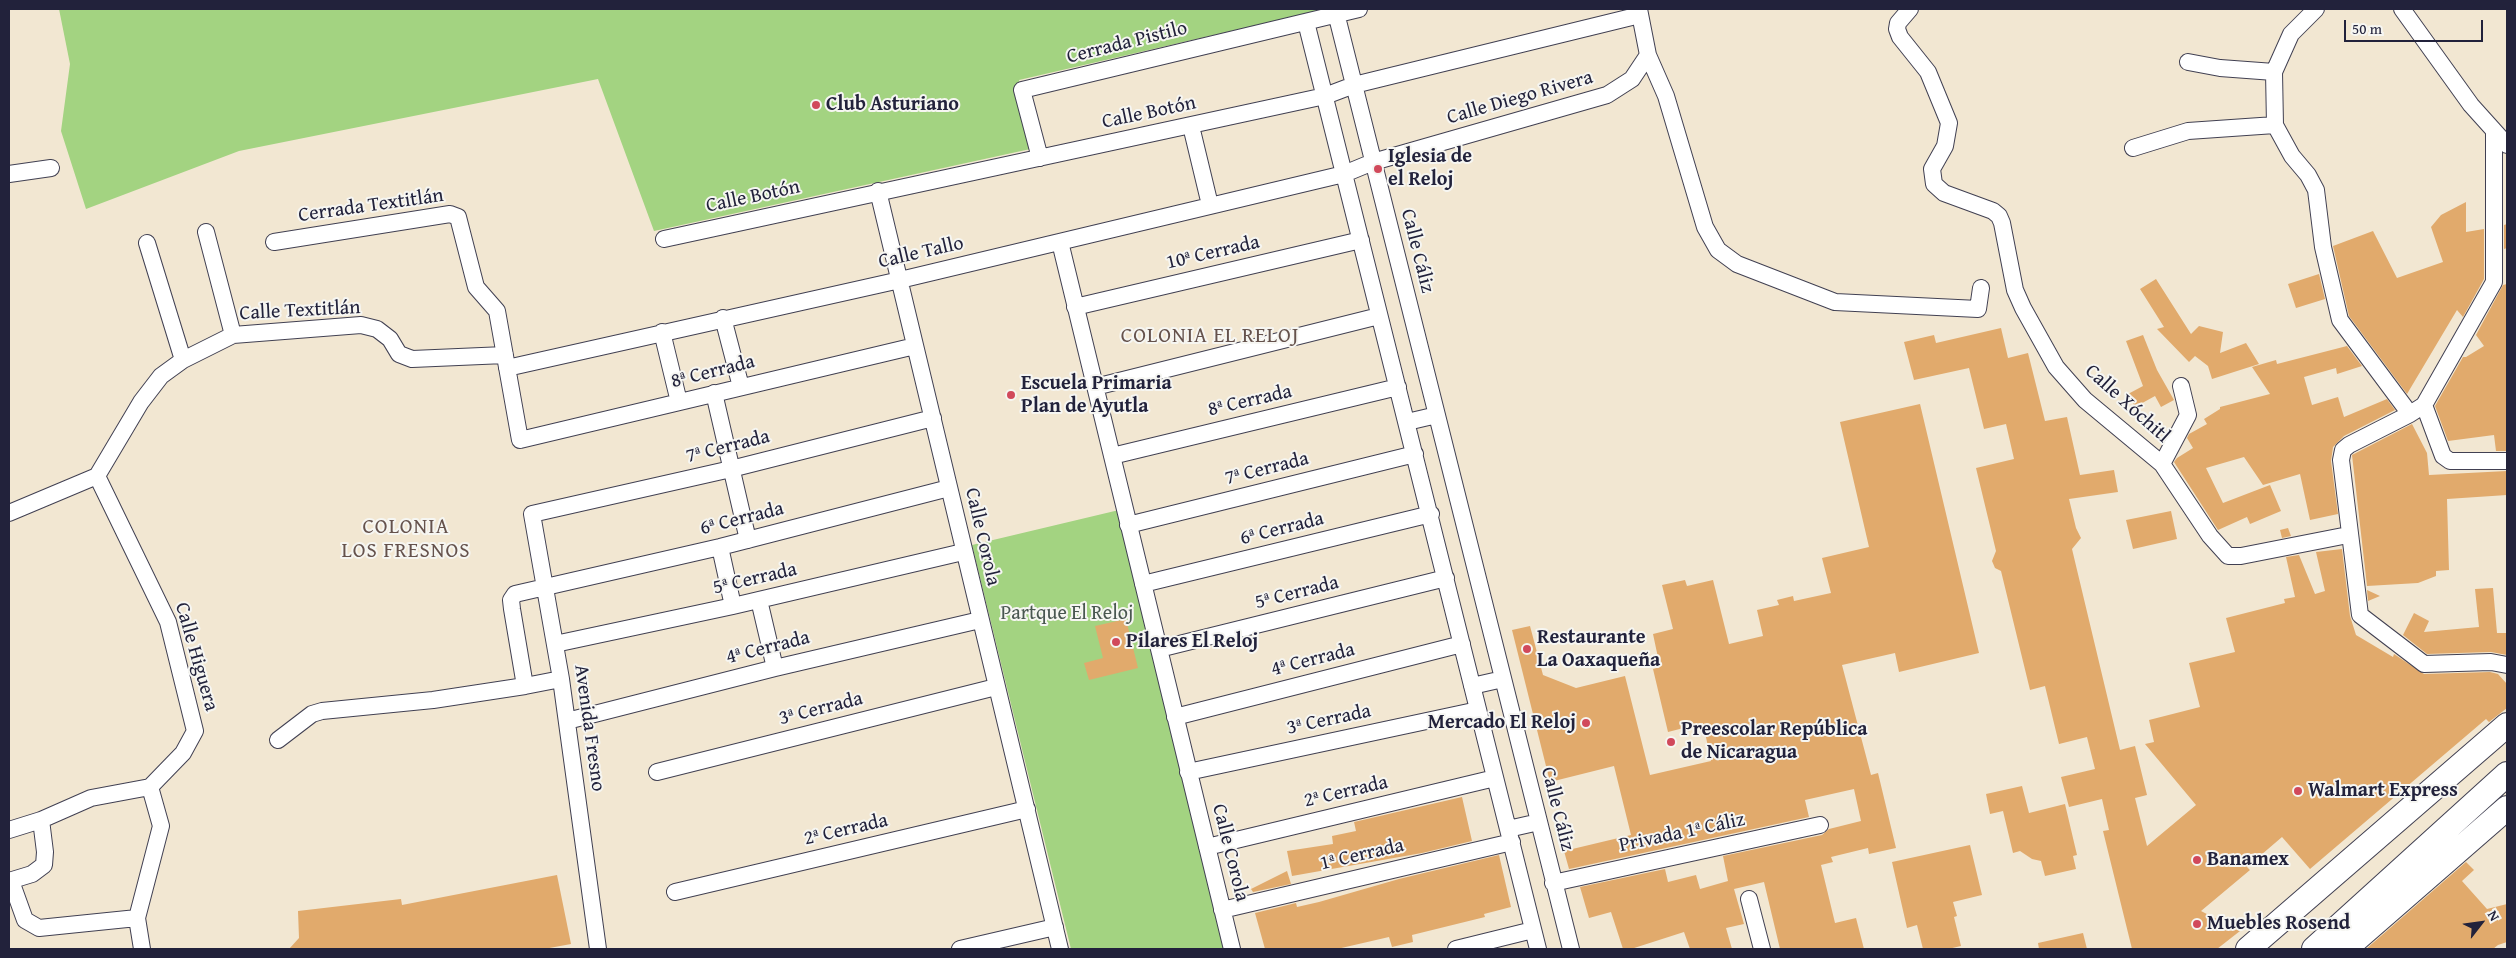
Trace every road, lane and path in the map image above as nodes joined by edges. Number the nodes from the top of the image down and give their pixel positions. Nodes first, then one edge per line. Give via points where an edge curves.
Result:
1 (1359, 9) edge
2 (1910, 9) edge
3 (2316, 9) edge
4 (2402, 9) edge
5 (1336, 12) edge
6 (1640, 12) edge
7 (1306, 22) junction
8 (1648, 55) junction
9 (2188, 62) dead end
10 (2274, 72) junction
11 (1354, 85) junction
12 (1325, 96) junction
13 (2275, 124) junction
14 (1191, 126) junction
15 (2494, 133) junction
16 (2507, 145) edge
17 (2133, 148) dead end
18 (1040, 158) junction
19 (1373, 162) junction
20 (51, 168) dead end
21 (9, 174) edge
22 (1344, 174) junction
23 (878, 192) junction
24 (1210, 205) junction
25 (206, 232) dead end
26 (664, 239) dead end
27 (1361, 240) junction
28 (274, 242) dead end
29 (1060, 242) junction
30 (147, 243) dead end
31 (900, 280) junction
32 (1981, 288) dead end
33 (1075, 307) junction
34 (1379, 316) junction
35 (723, 318) junction
36 (662, 332) junction
37 (232, 335) junction
38 (916, 346) junction
39 (183, 360) junction
40 (506, 361) junction
41 (2181, 386) dead end
42 (741, 387) junction
43 (1095, 387) junction
44 (1398, 387) junction
45 (714, 394) junction
46 (679, 402) junction
47 (2424, 405) junction
48 (2410, 414) junction
49 (1437, 415) junction
50 (933, 418) junction
51 (1407, 422) junction
52 (1415, 454) junction
53 (1112, 456) junction
54 (2507, 461) edge
55 (2162, 464) junction
56 (730, 469) junction
57 (97, 476) junction
58 (949, 488) junction
59 (9, 513) edge
60 (532, 514) joint
61 (1431, 514) junction
62 (1128, 525) junction
63 (2348, 535) junction
64 (748, 540) junction
65 (720, 547) junction
66 (964, 552) junction
67 (1446, 578) junction
68 (1143, 584) junction
69 (546, 589) junction
70 (759, 600) junction
71 (733, 606) junction
72 (980, 620) junction
73 (555, 644) junction
74 (1462, 644) junction
75 (1159, 649) junction
76 (2507, 665) edge
77 (775, 668) junction
78 (561, 679) junction
79 (1503, 679) junction
80 (525, 686) junction
81 (1472, 686) junction
82 (996, 687) junction
83 (1478, 710) junction
84 (1175, 717) junction
85 (567, 721) junction
86 (2507, 725) edge
87 (278, 740) dead end
88 (657, 772) dead end
89 (1188, 772) junction
90 (2507, 774) edge
91 (1495, 778) junction
92 (150, 788) junction
93 (2507, 808) edge
94 (1027, 809) junction
95 (41, 820) junction
96 (1539, 822) junction
97 (1820, 825) dead end
98 (9, 830) edge
99 (1510, 835) junction
100 (1207, 847) junction
101 (10, 881) edge
102 (1553, 883) junction
103 (675, 892) dead end
104 (1749, 899) dead end
105 (1222, 910) junction
106 (137, 918) junction
107 (1055, 927) junction
108 (1534, 930) junction
109 (142, 949) edge
110 (598, 949) edge
111 (960, 949) edge
112 (1060, 949) edge
113 (1232, 949) edge
114 (1456, 949) edge
115 (1538, 949) edge
116 (1571, 949) edge
117 (1762, 949) edge
118 (2248, 949) edge
119 (2314, 949) edge
120 (2345, 949) edge

1 - 5 street, Cerrada Pistilo
2 - 55 street, Calle Xóchitl via 1896,29 1928,72 1949,123 1945,146 1932,169 1934,184 1944,194 1999,216 2015,290 2056,366 2084,400
3 - 10 street via 2291,34
4 - 15 street
5 - 7 street, Cerrada Pistilo
5 - 11 street, Calle Cáliz
6 - 8 street
6 - 11 street, Calle Botón
7 - 12 street
7 - 18 street, Cerrada Pistilo via 1022,90
8 - 19 street, Calle Diego Rivera via 1632,79 1608,95
8 - 32 street via 1666,96 1705,227 1718,250 1737,264 1835,302 1978,309
9 - 10 street
10 - 13 street
11 - 12 street, Calle Botón
11 - 19 street, Calle Cáliz
12 - 14 street, Calle Botón
12 - 22 street
13 - 17 street via 2188,131
13 - 48 street via 2316,190 2323,247 2340,320
14 - 18 street, Calle Botón
14 - 24 street
15 - 16 street
15 - 47 street via 2494,282
18 - 23 street, Calle Botón
19 - 22 street, Calle Diego Rivera
19 - 49 street, Calle Cáliz
20 - 21 street
22 - 24 street, Calle Tallo
22 - 27 street
23 - 26 street, Calle Botón
23 - 31 street, Calle Corola
24 - 29 street, Calle Tallo
25 - 37 street
27 - 33 street, 10ª Cerrada
27 - 34 street
28 - 40 street, Cerrada Textitlán via 450,214 458,217 476,287 497,311
29 - 31 street, Calle Tallo
29 - 33 street, Calle Corola
30 - 39 street
31 - 35 street, Calle Tallo
31 - 38 street, Calle Corola
33 - 43 street, Calle Corola
34 - 43 street
34 - 44 street
35 - 36 street, Calle Tallo
35 - 42 street
36 - 40 street, Calle Tallo
36 - 46 street
37 - 39 street, Calle Textitlán
37 - 40 street, Calle Textitlán via 361,325 377,329 390,339 399,354 412,359
38 - 42 street, 8ª Cerrada
38 - 50 street, Calle Corola
39 - 57 street, Calle Textitlán via 161,376 141,402
40 - 46 street, 8ª Cerrada via 520,440
41 - 55 street via 2188,415
42 - 45 street, 8ª Cerrada
43 - 53 street, Calle Corola
44 - 51 street
44 - 53 street, 8ª Cerrada
45 - 46 street, 8ª Cerrada
45 - 56 street
47 - 48 street
47 - 54 street via 2443,456 2450,461
48 - 63 street via 2343,450 2341,460
49 - 51 street
49 - 79 street, Calle Cáliz
50 - 56 street, 7ª Cerrada
50 - 58 street, Calle Corola
51 - 52 street
52 - 61 street
52 - 62 street, 7ª Cerrada
53 - 62 street, Calle Corola
55 - 63 street, Calle Xóchitl via 2210,536 2228,556
56 - 60 street, 7ª Cerrada
56 - 64 street
57 - 59 street
57 - 92 street, Calle Higuera via 168,622 195,731 183,753
58 - 64 street, 6ª Cerrada
58 - 66 street, Calle Corola
60 - 69 street, Avenida Fresno
61 - 67 street
61 - 68 street, 6ª Cerrada
62 - 68 street, Calle Corola
63 - 76 street via 2360,615 2424,664 2491,662
64 - 65 street, 6ª Cerrada
65 - 69 street, 6ª Cerrada
65 - 71 street
66 - 70 street, 5ª Cerrada
66 - 72 street, Calle Corola
67 - 74 street
67 - 75 street, 5ª Cerrada
68 - 75 street, Calle Corola
69 - 73 street, Avenida Fresno
69 - 80 street, 6ª Cerrada via 516,594 511,600
70 - 71 street, 5ª Cerrada
70 - 77 street
71 - 73 street, 5ª Cerrada
72 - 77 street, 4ª Cerrada
72 - 82 street, Calle Corola
73 - 78 street, Avenida Fresno
74 - 81 street
74 - 84 street, 4ª Cerrada
75 - 84 street, Calle Corola
77 - 85 street, 4ª Cerrada
78 - 80 street
78 - 85 street, Avenida Fresno
79 - 81 street
79 - 96 street, Calle Cáliz
80 - 87 street via 312,714
81 - 83 street
82 - 88 street, 3ª Cerrada
82 - 94 street, Calle Corola
83 - 89 street, 3ª Cerrada
83 - 91 street
84 - 89 street, Calle Corola
85 - 110 street, Avenida Fresno
86 - 118 main road
89 - 100 street, Calle Corola
90 - 119 main road
91 - 99 street
91 - 100 street, 2ª Cerrada
92 - 95 street via 91,798
92 - 106 street via 161,826
93 - 120 main road
94 - 103 street, 2ª Cerrada
94 - 107 street, Calle Corola
95 - 98 street
95 - 101 street via 44,866
96 - 99 street, 1ª Cerrada
96 - 102 street, Calle Cáliz
97 - 102 street, Privada 1ª Cáliz
99 - 105 street, 1ª Cerrada
99 - 108 street
100 - 105 street, Calle Corola
101 - 106 street via 25,920 39,928
102 - 116 street, Calle Cáliz
104 - 117 street
105 - 113 street, Calle Corola
106 - 109 street
107 - 111 street
107 - 112 street, Calle Corola
108 - 114 street
108 - 115 street

